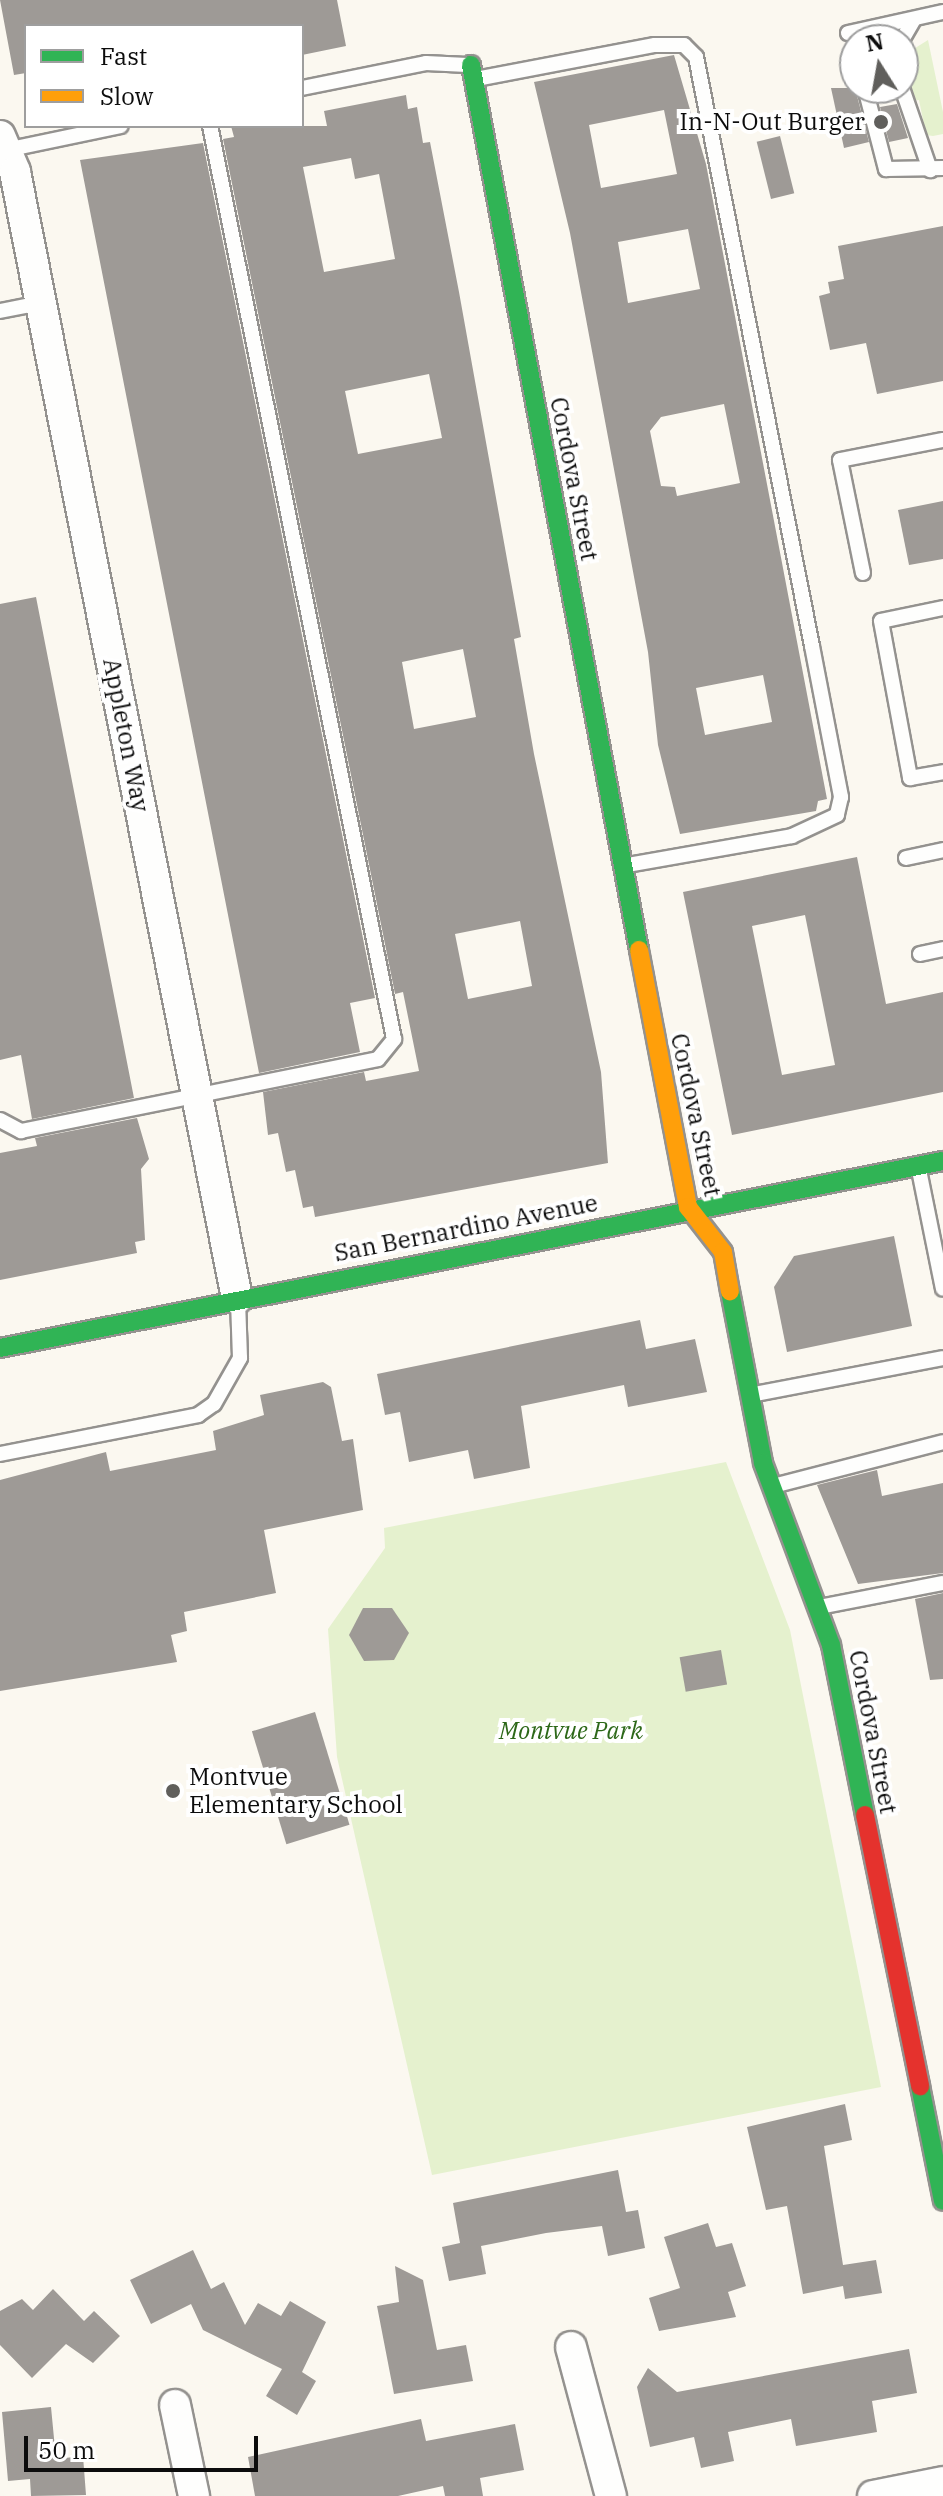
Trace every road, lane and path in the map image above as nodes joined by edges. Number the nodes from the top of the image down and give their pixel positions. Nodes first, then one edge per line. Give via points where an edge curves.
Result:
1 (943, 12) edge
2 (914, 19) junction
3 (898, 24) edge
4 (911, 24) edge
5 (472, 72) junction
6 (304, 88) edge
7 (869, 104) edge
8 (909, 104) edge
9 (112, 128) edge
10 (210, 128) edge
11 (7, 152) edge
12 (937, 169) edge
13 (41, 303) junction
14 (0, 311) edge
15 (943, 440) edge
16 (863, 573) dead end
17 (943, 608) edge
18 (943, 772) edge
19 (943, 850) edge
20 (906, 858) dead end
21 (623, 866) junction
22 (943, 949) edge
23 (920, 954) dead end
24 (197, 1095) junction
25 (0, 1120) edge
26 (943, 1161) edge
27 (918, 1166) junction
28 (688, 1207) junction
29 (943, 1289) edge
30 (237, 1298) junction
31 (0, 1348) edge
32 (943, 1358) edge
33 (751, 1395) junction
34 (943, 1442) edge
35 (0, 1454) edge
36 (772, 1486) junction
37 (943, 1583) edge
38 (818, 1607) junction
39 (943, 2201) edge
40 (571, 2347) dead end
41 (175, 2405) dead end
42 (943, 2482) edge
43 (194, 2496) edge
44 (611, 2496) edge
45 (873, 2496) edge

1 - 2 lane
2 - 3 lane
2 - 4 lane
5 - 6 lane via 426,63
5 - 21 street, Cordova Street
5 - 21 lane via 655,45 684,45 696,57 841,797 837,815 792,836
7 - 12 lane via 886,169
8 - 12 lane
9 - 11 lane
10 - 24 lane via 394,1039 378,1059
11 - 13 street, Appleton Way
13 - 14 lane
13 - 24 street, Appleton Way
15 - 16 lane via 840,460
17 - 18 lane via 881,621 910,778
19 - 20 lane
21 - 28 street, Cordova Street
22 - 23 lane
24 - 25 lane via 21,1131
24 - 30 street, Appleton Way
26 - 27 street, San Bernardino Avenue
27 - 28 street, San Bernardino Avenue
27 - 29 lane
28 - 30 street, San Bernardino Avenue
28 - 33 street, Cordova Street via 723,1252
30 - 31 street, San Bernardino Avenue
30 - 35 lane via 243,1347 214,1404 198,1415
32 - 33 lane
33 - 36 street, Cordova Street
34 - 36 lane
36 - 38 street, Cordova Street
37 - 38 lane
38 - 39 street, Cordova Street
40 - 44 street
41 - 43 street
42 - 45 street

